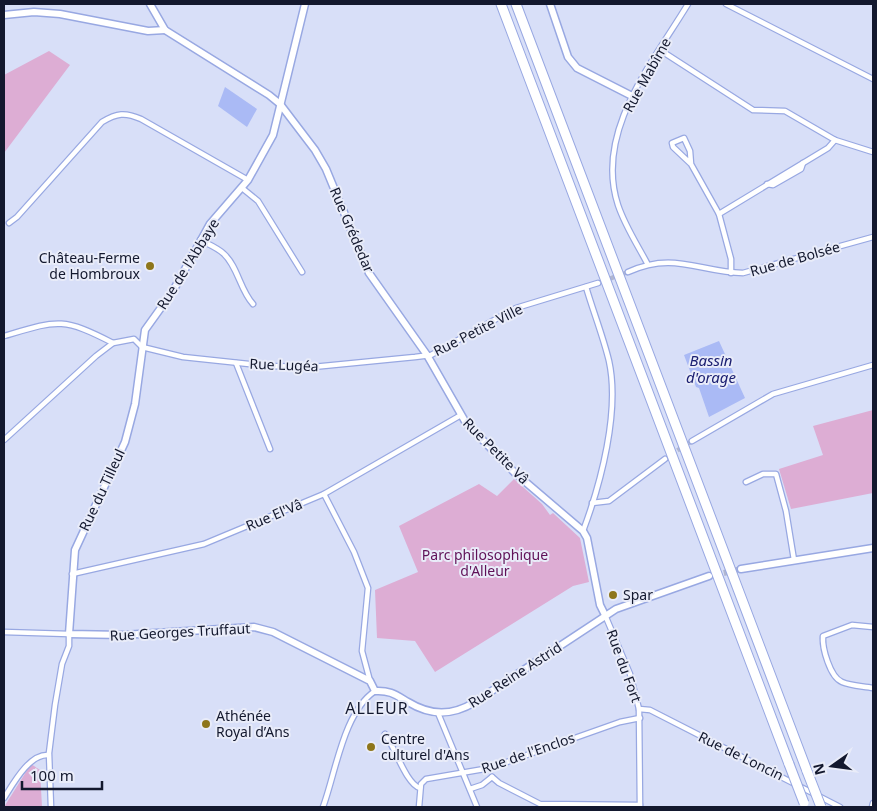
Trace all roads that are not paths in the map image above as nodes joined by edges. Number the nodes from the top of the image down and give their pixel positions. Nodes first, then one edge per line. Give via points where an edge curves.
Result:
1 (150, 4) edge
2 (305, 4) edge
3 (494, 4) edge
4 (501, 4) edge
5 (516, 4) edge
6 (550, 4) edge
7 (688, 4) edge
8 (726, 4) edge
9 (4, 15) edge
10 (165, 30) junction
11 (660, 50) junction
12 (873, 79) edge
13 (632, 96) junction
14 (280, 104) junction
15 (549, 129) junction
16 (835, 140) junction
17 (873, 152) edge
18 (691, 164) junction
19 (248, 180) junction
20 (242, 188) junction
21 (719, 214) junction
22 (9, 223) dead end
23 (873, 237) edge
24 (200, 240) junction
25 (647, 263) junction
26 (302, 272) dead end
27 (628, 272) tunnel mouth
28 (731, 273) junction
29 (598, 282) tunnel mouth
30 (586, 287) junction
31 (254, 304) dead end
32 (4, 336) edge
33 (113, 343) junction
34 (142, 347) junction
35 (427, 355) junction
36 (236, 363) junction
37 (873, 365) edge
38 (461, 415) junction
39 (4, 440) edge
40 (692, 441) tunnel mouth
41 (270, 449) dead end
42 (665, 459) dead end
43 (746, 482) dead end
44 (324, 494) junction
45 (592, 503) junction
46 (583, 531) junction
47 (873, 548) edge
48 (794, 560) junction
49 (741, 569) tunnel mouth
50 (71, 574) junction
51 (709, 576) tunnel mouth
52 (605, 615) junction
53 (873, 627) edge
54 (4, 632) edge
55 (69, 634) junction
56 (370, 681) junction
57 (873, 688) edge
58 (375, 691) junction
59 (639, 709) junction
60 (438, 714) junction
61 (640, 718) junction
62 (385, 734) dead end
63 (48, 755) junction
64 (490, 768) junction
65 (465, 774) junction
66 (492, 777) junction
67 (420, 788) junction
68 (470, 789) junction
69 (4, 798) edge
70 (873, 803) edge
71 (804, 805) edge
72 (640, 806) edge
73 (51, 807) edge
74 (322, 807) edge
75 (419, 807) edge
76 (477, 807) edge
77 (820, 807) edge
78 (840, 807) edge
79 (872, 807) edge

1 - 10 street
2 - 14 street, Rue de l'Abbaye
3 - 15 highway via 540,117
4 - 15 highway
5 - 77 highway, bridge
6 - 13 street via 568,56 577,68
7 - 11 street, Rue Mabîme
8 - 12 street
9 - 10 street via 34,12 148,31
10 - 14 street, Rue Grédedar
11 - 13 street, Rue Mabîme
11 - 16 street via 753,110 785,111
13 - 25 street, Rue Mabîme via 614,147 612,176 618,204
14 - 19 street, Rue de l'Abbaye via 272,135
14 - 35 street, Rue Grédedar via 326,169 369,273
15 - 71 highway, bridge
16 - 17 street
16 - 21 street via 828,148
18 - 18 street via 684,138 672,143 672,147
18 - 21 street
19 - 20 street, Rue de l'Abbaye
19 - 22 street via 141,119 115,114 102,122
20 - 24 street, Rue de l'Abbaye
20 - 26 street via 258,201
21 - 28 street via 731,259
23 - 28 street, Rue de Bolsée via 742,273
24 - 31 street via 229,259
24 - 34 street, Rue de l'Abbaye via 173,291 145,330
25 - 27 street, Rue de Bolsée
25 - 28 street, Rue de Bolsée via 689,263
29 - 30 street, Rue Petite Ville
30 - 35 street, Rue Petite Ville via 516,308
30 - 45 street via 609,362 611,393 610,423
32 - 33 street via 47,323 61,323 80,326
33 - 34 street, Rue Lugéa via 134,339
33 - 39 street
34 - 36 street, Rue Lugéa via 183,357
34 - 50 street, Rue du Tilleul via 135,404 125,442 75,550
35 - 36 street, Rue Lugéa via 313,367
35 - 38 street, Rue Petite Vâ
36 - 41 street
37 - 40 street via 773,394
38 - 44 street, Rue El'Vâ
38 - 46 street, Rue Petite Vâ via 475,434 515,473
42 - 45 street via 609,501
43 - 48 street via 763,474 776,474
44 - 50 street, Rue El'Vâ via 204,544
44 - 56 street via 354,552 368,588 362,651
45 - 46 street
46 - 52 street via 588,538 600,605
47 - 48 street
48 - 49 street
50 - 55 street, Rue du Tilleul
51 - 52 street, Rue Reine Astrid
52 - 59 street, Rue du Fort via 630,674
52 - 60 street, Rue Reine Astrid via 475,702 454,712
53 - 57 street via 852,625 823,636 822,644 840,682
54 - 55 street
55 - 56 street, Rue Georges Truffaut via 123,635 254,627 272,632
55 - 63 street
56 - 58 street
58 - 60 street via 388,690 419,708
58 - 74 street via 366,698 350,724
59 - 61 street, Rue du Fort
59 - 78 street, Rue de Loncin via 650,710
60 - 65 street
61 - 64 street, Rue de l'Enclos via 620,722
61 - 72 street, Rue du Fort
62 - 67 street via 411,781
63 - 69 street via 32,762
63 - 73 street
64 - 65 street, Rue de l'Enclos
64 - 66 street
65 - 67 street, Rue de l'Enclos via 426,779
65 - 68 street
66 - 68 street
66 - 72 street via 540,804
67 - 75 street
68 - 76 street
70 - 79 street

